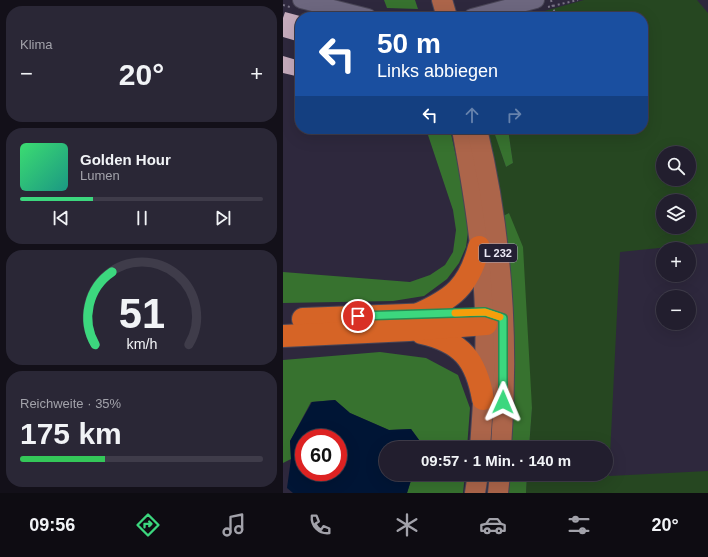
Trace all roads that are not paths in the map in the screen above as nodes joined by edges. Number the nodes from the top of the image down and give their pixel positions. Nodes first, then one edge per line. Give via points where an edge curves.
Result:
1 (301, 0) edge
2 (429, 0) edge
3 (442, 0) edge
4 (536, 0) edge
5 (348, 12) edge
6 (433, 12) edge
7 (446, 12) edge
8 (494, 12) edge
9 (463, 134) edge
10 (478, 134) edge
11 (479, 247) junction
12 (491, 318) junction
13 (283, 321) edge
14 (413, 322) junction
15 (283, 336) edge
16 (483, 399) junction
17 (480, 441) edge
18 (501, 441) edge
19 (477, 481) edge
20 (499, 481) edge
21 (475, 493) edge
22 (498, 493) edge

1 - 5 street
2 - 6 main road
3 - 7 main road
4 - 8 street
9 - 11 main road, L 232
10 - 12 main road, L 232 via 501,268
11 - 12 main road, L 232
11 - 14 highway via 475,263 461,286 442,303
12 - 14 highway
12 - 16 main road, L 232
12 - 18 main road, L 232 via 504,386
13 - 14 highway via 344,317
14 - 15 highway
14 - 16 highway via 431,335 447,340 462,352 473,365
16 - 17 main road, L 232
19 - 21 main road
20 - 22 main road

